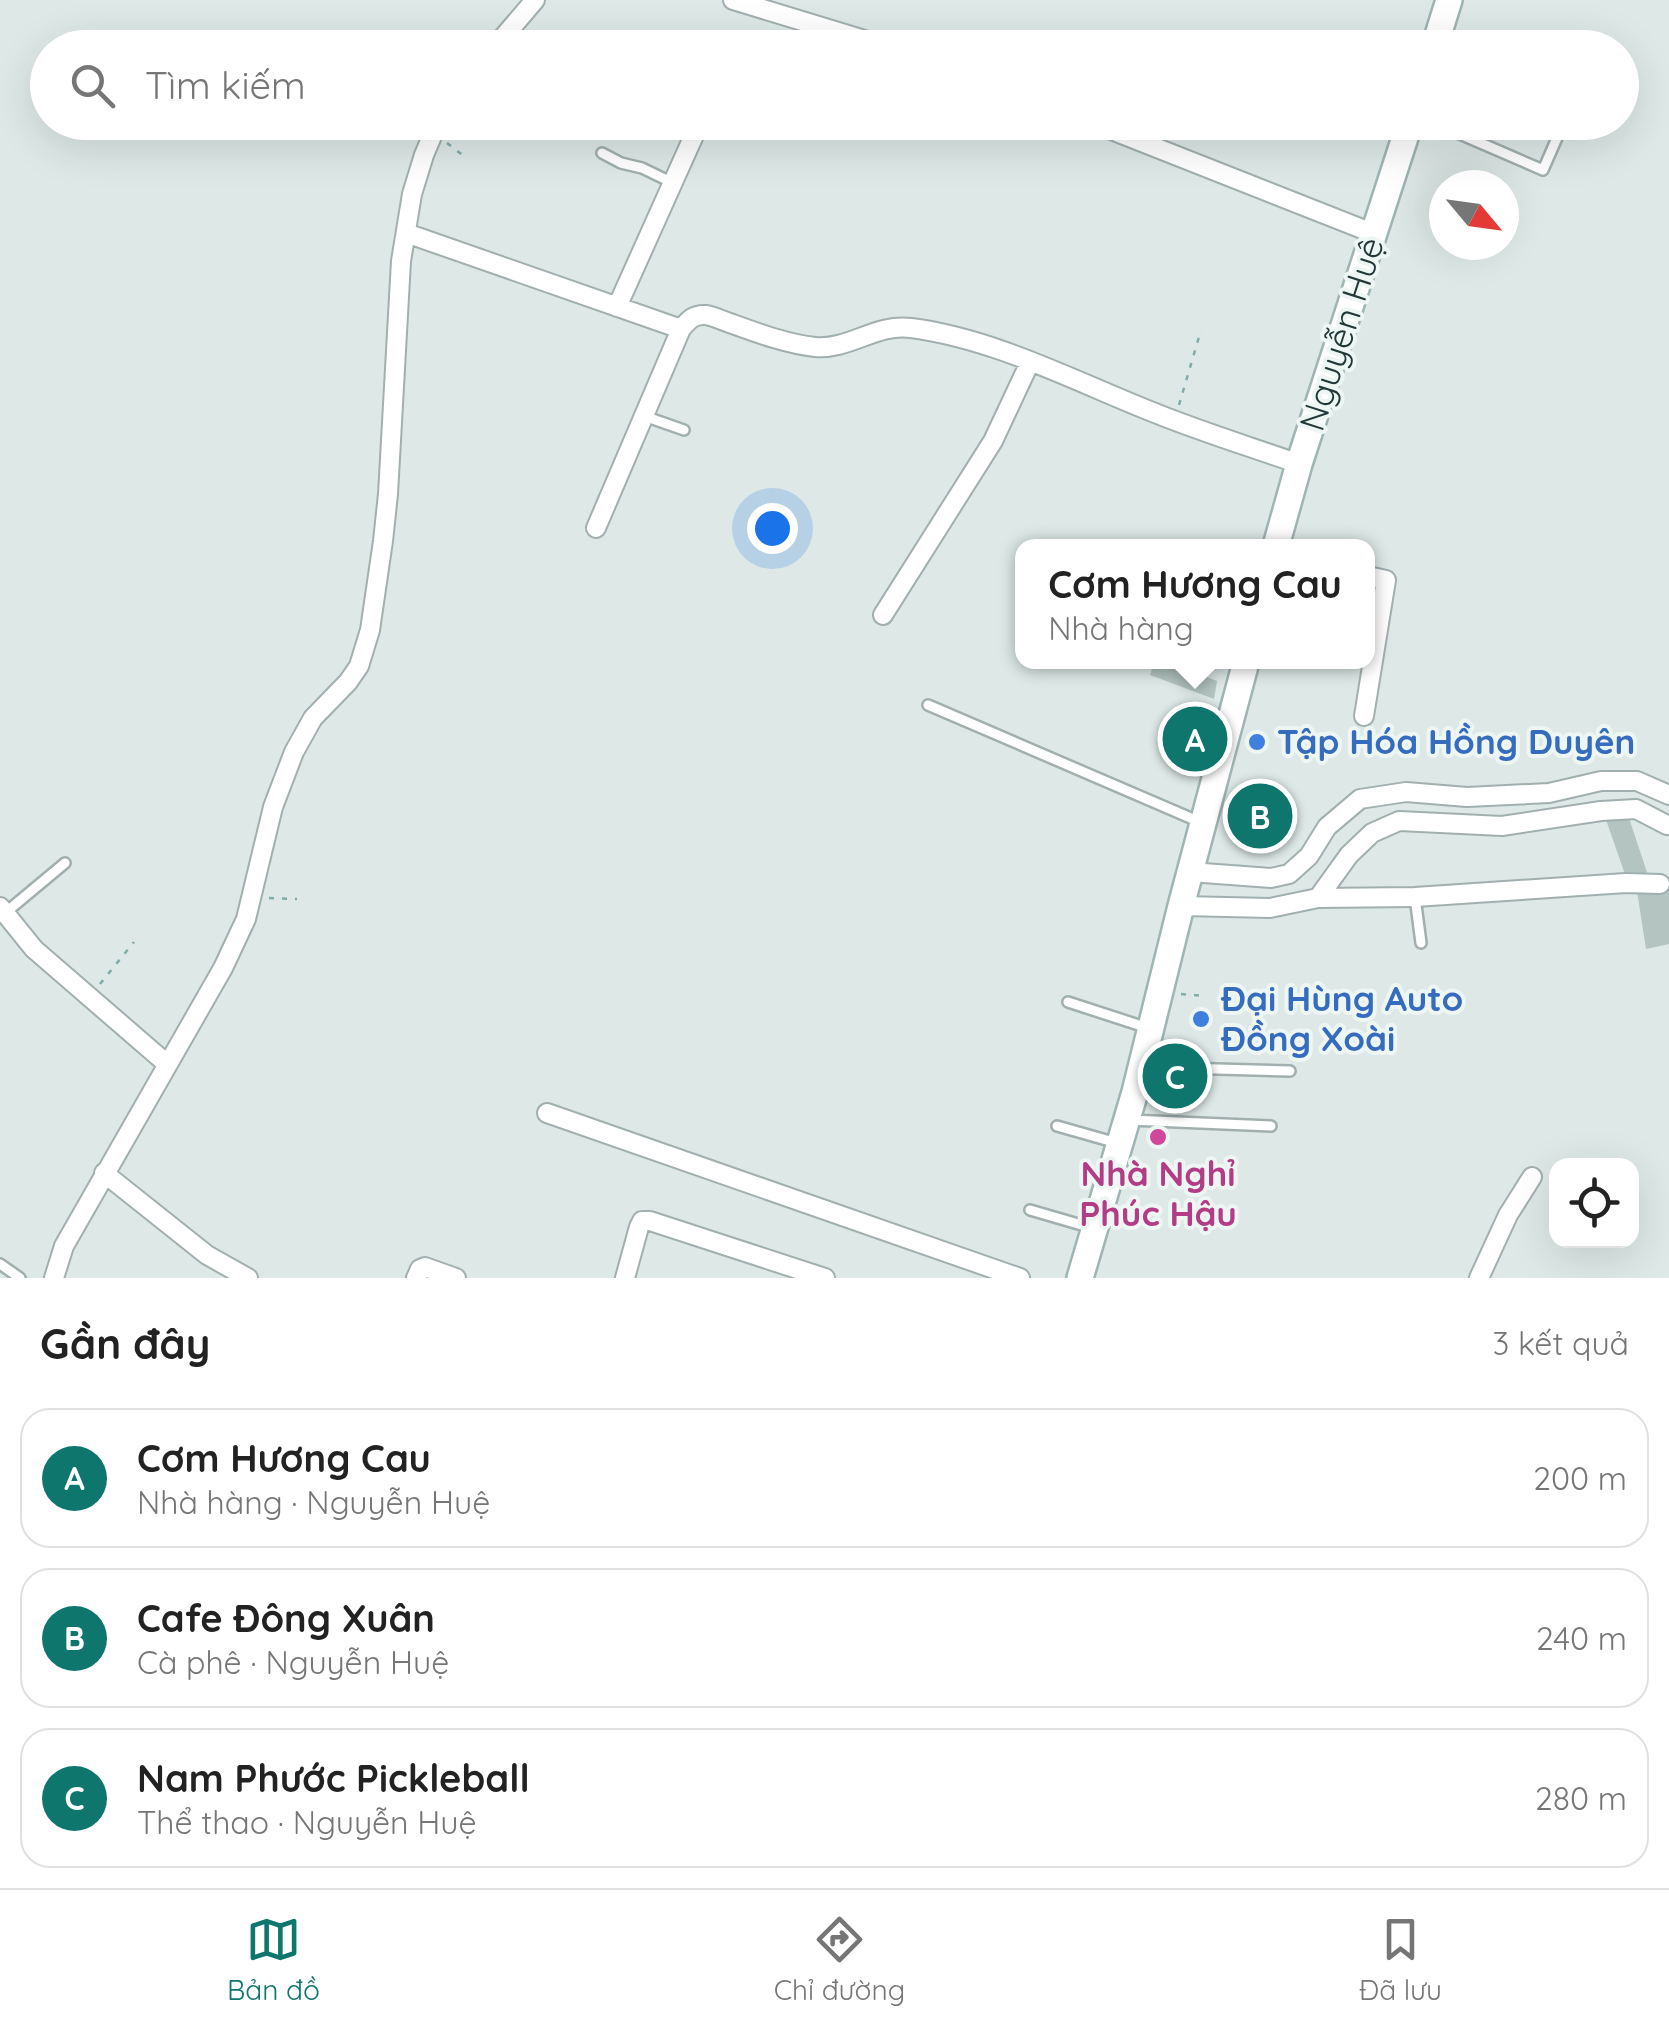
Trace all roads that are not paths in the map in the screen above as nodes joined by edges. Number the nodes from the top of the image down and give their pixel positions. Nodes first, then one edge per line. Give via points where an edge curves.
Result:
1 (535, 0) edge
2 (733, 0) edge
3 (1449, 0) edge
4 (509, 30) edge
5 (832, 30) edge
6 (1440, 30) edge
7 (430, 140) edge
8 (692, 140) edge
9 (1137, 140) edge
10 (1404, 140) edge
11 (1474, 140) edge
12 (1556, 140) edge
13 (602, 153) dead end
14 (673, 182) junction
15 (406, 234) junction
16 (1375, 234) junction
17 (617, 307) junction
18 (681, 329) junction
19 (1030, 362) junction
20 (644, 416) junction
21 (684, 430) dead end
22 (1299, 464) junction
23 (596, 528) dead end
24 (1278, 539) edge
25 (1375, 578) edge
26 (883, 615) dead end
27 (1375, 648) edge
28 (1244, 669) edge
29 (1372, 669) edge
30 (928, 705) dead end
31 (1364, 716) dead end
32 (1669, 795) edge
33 (1668, 820) edge
34 (1203, 823) junction
35 (64, 863) dead end
36 (1190, 872) junction
37 (1660, 884) dead end
38 (1415, 897) junction
39 (1318, 898) junction
40 (1180, 906) junction
41 (2, 910) edge
42 (1421, 943) dead end
43 (1068, 1002) dead end
44 (1151, 1028) junction
45 (167, 1064) junction
46 (1141, 1067) junction
47 (1290, 1071) dead end
48 (547, 1113) dead end
49 (1057, 1126) dead end
50 (1271, 1126) dead end
51 (1123, 1132) junction
52 (104, 1172) junction
53 (1532, 1177) dead end
54 (1030, 1210) dead end
55 (1094, 1228) junction
56 (0, 1264) edge
57 (20, 1278) edge
58 (54, 1278) edge
59 (248, 1278) edge
60 (416, 1278) edge
61 (456, 1278) edge
62 (625, 1278) edge
63 (825, 1278) edge
64 (1020, 1278) edge
65 (1080, 1278) edge
66 (1478, 1278) edge

1 - 4 street
2 - 5 street
3 - 6 street
7 - 15 street
8 - 14 street
9 - 16 street
10 - 16 street, Nguyễn Huệ
11 - 12 lane via 1544,170
13 - 14 lane
14 - 17 street
15 - 17 street
15 - 45 street via 384,541 370,630 359,666 313,718 294,752 273,806 246,919
16 - 22 street, Nguyễn Huệ
17 - 18 street
18 - 19 street via 705,315 772,337 833,347 908,327
18 - 20 street
19 - 22 street
19 - 26 street via 993,441
20 - 21 lane
20 - 23 street
22 - 24 street, Nguyễn Huệ
25 - 27 street via 1386,580
28 - 34 street
29 - 31 street
30 - 34 lane
32 - 36 street via 1637,781 1601,781 1549,793 1375,796 1360,799 1327,827 1310,856 1289,874
33 - 39 street via 1636,809 1502,826 1399,821 1372,833
34 - 36 street
35 - 41 lane
36 - 40 street
37 - 38 street
38 - 39 street
38 - 42 lane
39 - 40 street via 1270,908
40 - 44 street
41 - 45 street via 34,949
43 - 44 lane
44 - 46 street
45 - 52 street
46 - 47 lane
46 - 51 street
48 - 64 street
49 - 51 lane
50 - 51 lane
51 - 55 street
52 - 58 street
52 - 59 street via 206,1255
53 - 66 street
54 - 55 lane
55 - 65 street
56 - 57 lane
60 - 61 street via 425,1267
62 - 63 street via 639,1228 650,1221

